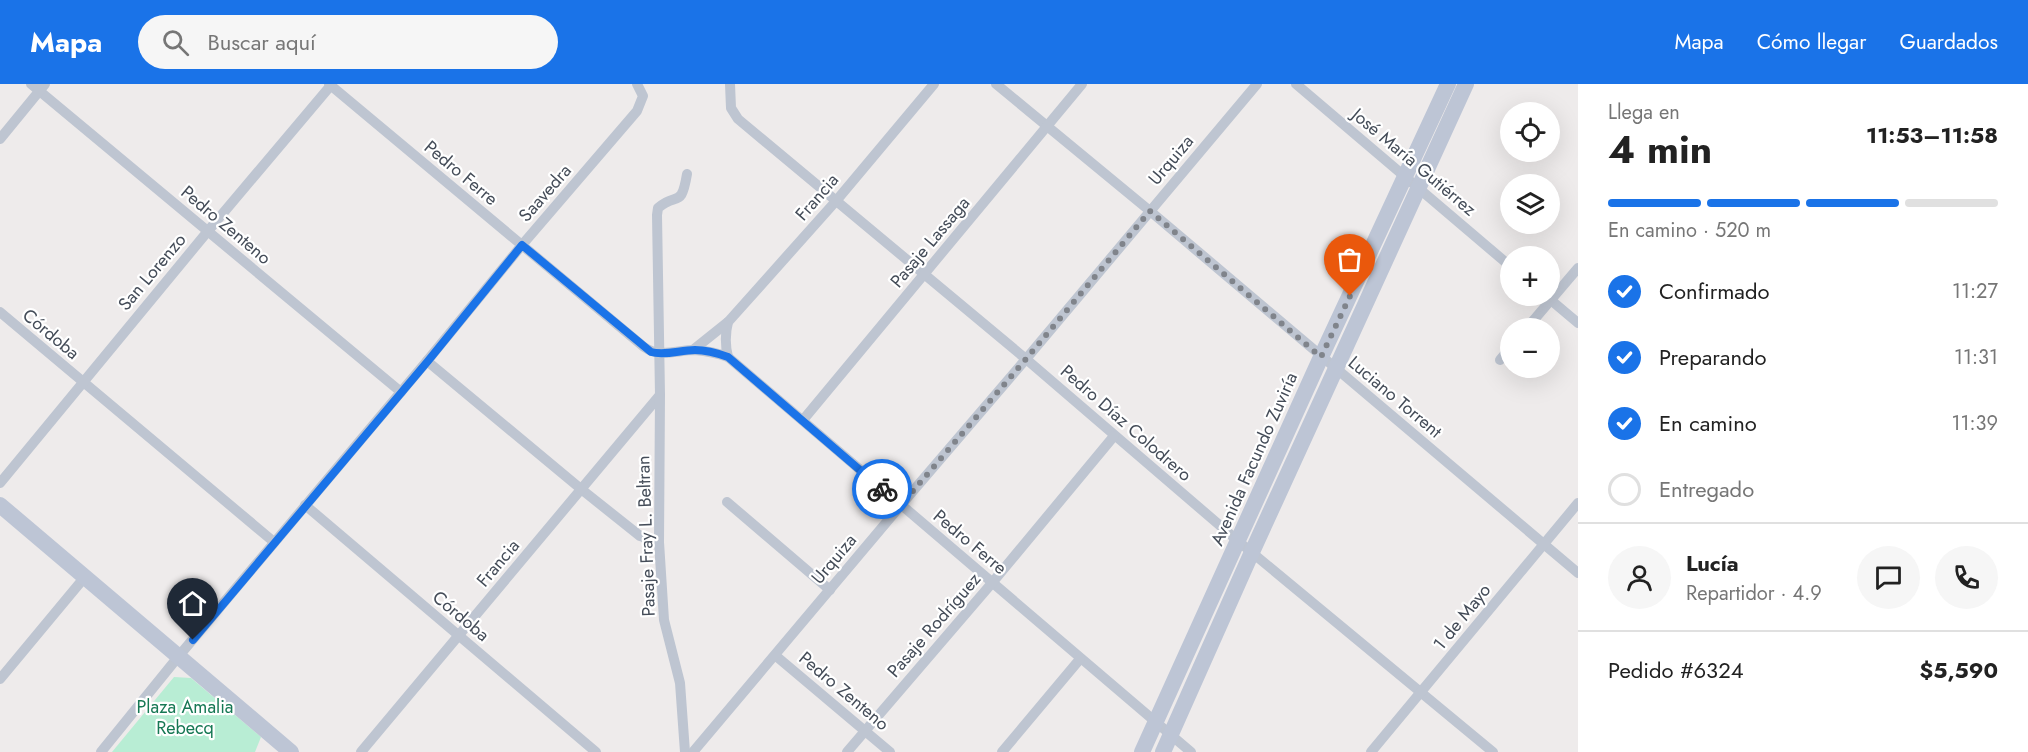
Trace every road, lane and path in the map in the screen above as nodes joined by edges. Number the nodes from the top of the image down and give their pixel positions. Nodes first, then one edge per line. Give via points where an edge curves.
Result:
1 (331, 84) edge
2 (637, 84) edge
3 (730, 84) edge
4 (934, 84) edge
5 (996, 84) edge
6 (1082, 84) edge
7 (1257, 84) edge
8 (1296, 84) edge
9 (1448, 84) edge
10 (1466, 84) edge
11 (38, 86) edge
12 (1047, 126) junction
13 (0, 139) edge
14 (687, 174) dead end
15 (1411, 182) junction
16 (836, 201) junction
17 (1150, 211) junction
18 (208, 231) junction
19 (522, 245) junction
20 (1500, 258) edge
21 (1578, 268) edge
22 (924, 275) junction
23 (1560, 286) edge
24 (1558, 306) edge
25 (0, 312) edge
26 (728, 322) junction
27 (1578, 322) edge
28 (693, 350) junction
29 (658, 354) junction
30 (728, 357) junction
31 (1321, 357) junction
32 (1026, 359) junction
33 (428, 361) junction
34 (1336, 368) junction
35 (83, 382) junction
36 (401, 392) junction
37 (660, 394) junction
38 (803, 420) junction
39 (1114, 436) junction
40 (0, 483) edge
41 (581, 489) junction
42 (727, 502) dead end
43 (1578, 503) edge
44 (0, 505) edge
45 (305, 505) junction
46 (901, 505) junction
47 (1238, 541) junction
48 (274, 542) junction
49 (659, 542) junction
50 (1543, 544) junction
51 (1252, 552) junction
52 (1578, 573) edge
53 (84, 578) junction
54 (992, 583) junction
55 (830, 590) junction
56 (458, 635) junction
57 (776, 656) junction
58 (178, 657) junction
59 (1080, 659) junction
60 (0, 679) edge
61 (1422, 692) junction
62 (1155, 722) junction
63 (865, 731) junction
64 (1171, 735) junction
65 (101, 752) edge
66 (291, 752) edge
67 (361, 752) edge
68 (596, 752) edge
69 (685, 752) edge
70 (693, 752) edge
71 (847, 752) edge
72 (890, 752) edge
73 (1002, 752) edge
74 (1142, 752) edge
75 (1163, 752) edge
76 (1191, 752) edge
77 (1371, 752) edge
78 (1493, 752) edge

1 - 18 street, San Lorenzo
1 - 19 street, Pedro Ferre
2 - 19 street, Saavedra via 643,96 637,111
3 - 16 street, Pedro Díaz Colodrero via 731,108 738,119
4 - 16 street, Francia
5 - 12 street, Luciano Torrent
6 - 12 street, Pasaje Lassaga
7 - 17 street, Urquiza
8 - 15 street, José María Gutiérrez
9 - 15 main road, Avenida Facundo Zuviría
10 - 15 main road, Avenida Facundo Zuviría
11 - 13 street
11 - 18 street, Pedro Zenteno
12 - 17 street, Luciano Torrent
12 - 22 street, Pasaje Lassaga
14 - 29 street, Pasaje Fray L. Beltran via 680,198 658,208
15 - 20 street, José María Gutiérrez
15 - 31 main road, Avenida Facundo Zuviría
15 - 34 main road, Avenida Facundo Zuviría
16 - 22 street, Pedro Díaz Colodrero
16 - 26 street, Francia
17 - 31 street, Luciano Torrent
17 - 32 street, Urquiza
18 - 35 street, San Lorenzo
18 - 36 street, Pedro Zenteno
19 - 29 street, Pedro Ferre via 644,348
19 - 33 street, Saavedra
21 - 23 street
22 - 32 street, Pedro Díaz Colodrero
22 - 38 street, Pasaje Lassaga
24 - 27 street
25 - 35 street, Córdoba
26 - 28 street, Francia
26 - 30 street
28 - 29 street, Pedro Ferre
28 - 30 street, Pedro Ferre
29 - 37 street, Pasaje Fray L. Beltran
30 - 38 street, Pedro Ferre
31 - 34 street, Luciano Torrent
31 - 47 main road, Avenida Facundo Zuviría
32 - 39 street, Pedro Díaz Colodrero
32 - 46 street, Urquiza
33 - 36 street, Saavedra
33 - 41 street
34 - 50 street, Luciano Torrent
34 - 51 main road, Avenida Facundo Zuviría
35 - 40 street, San Lorenzo
35 - 48 street, Córdoba
36 - 45 street, Saavedra
37 - 41 street, Francia
37 - 49 street, Pasaje Fray L. Beltran
38 - 46 street, Pedro Ferre
39 - 47 street, Pedro Díaz Colodrero
39 - 54 street, Pasaje Rodríguez
41 - 49 street via 640,536
41 - 56 street, Francia
42 - 55 street
43 - 50 street, 1 de Mayo
44 - 53 main road
45 - 48 street, Saavedra
45 - 56 street, Córdoba
46 - 54 street, Pedro Ferre
46 - 55 street, Urquiza
47 - 51 street, Pedro Díaz Colodrero
47 - 62 main road, Avenida Facundo Zuviría
48 - 58 street, Saavedra
49 - 69 street, Pasaje Fray L. Beltran via 664,620 680,683
50 - 52 street, Luciano Torrent
50 - 61 street, 1 de Mayo
51 - 61 street, Pedro Díaz Colodrero
51 - 64 main road, Avenida Facundo Zuviría
53 - 58 main road
53 - 60 street
54 - 59 street, Pedro Ferre
54 - 63 street, Pasaje Rodríguez
55 - 57 street, Urquiza
56 - 67 street, Francia
56 - 68 street, Córdoba
57 - 63 street, Pedro Zenteno
57 - 70 street, Urquiza
58 - 65 street, Saavedra
58 - 66 main road
59 - 62 street, Pedro Ferre
59 - 73 street
61 - 77 street, 1 de Mayo
61 - 78 street, Pedro Díaz Colodrero
62 - 64 street, Pedro Ferre
62 - 74 main road, Avenida Facundo Zuviría
63 - 71 street, Pasaje Rodríguez
63 - 72 street, Pedro Zenteno
64 - 75 main road, Avenida Facundo Zuviría
64 - 76 street, Pedro Ferre

